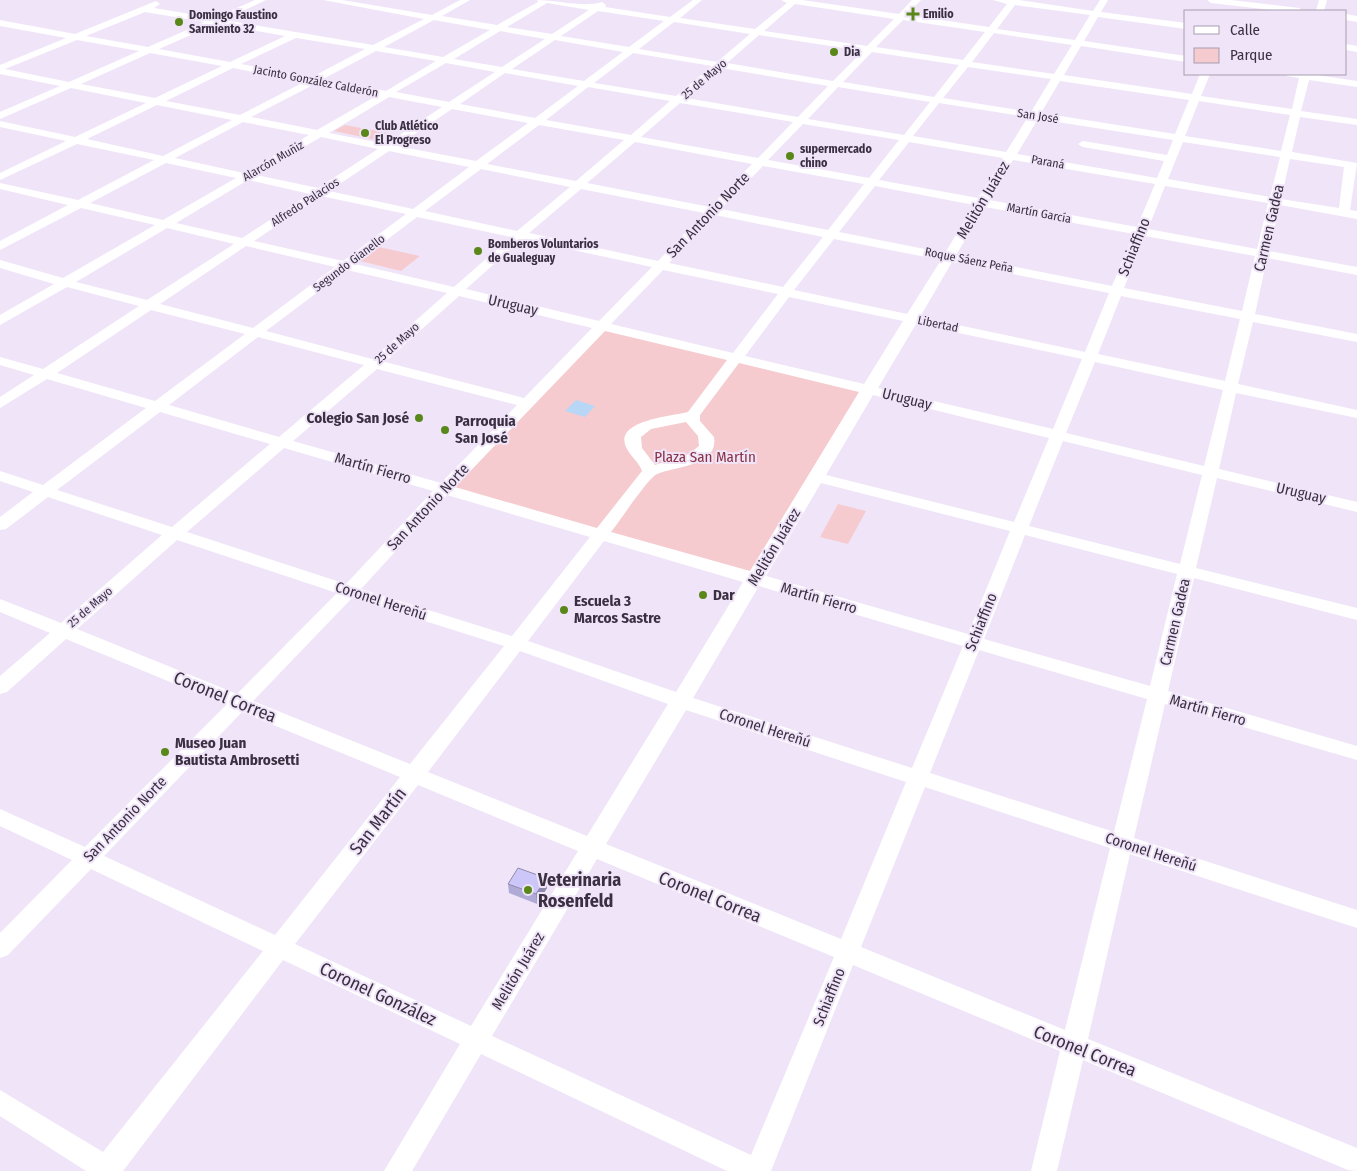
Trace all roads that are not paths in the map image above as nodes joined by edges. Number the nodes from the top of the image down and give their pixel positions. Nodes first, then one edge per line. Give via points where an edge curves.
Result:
1 (166, 0) edge
2 (262, 0) edge
3 (327, 0) edge
4 (369, 0) edge
5 (466, 0) edge
6 (545, 0) edge
7 (610, 0) edge
8 (698, 0) edge
9 (791, 0) edge
10 (917, 0) edge
11 (1211, 0) edge
12 (1009, 1) edge
13 (357, 5) junction
14 (1233, 5) edge
15 (1100, 7) edge
16 (598, 8) junction
17 (144, 9) junction
18 (1288, 10) edge
19 (433, 17) junction
20 (900, 17) junction
21 (672, 19) junction
22 (215, 21) junction
23 (1, 23) edge
24 (1184, 26) edge
25 (498, 29) junction
26 (992, 30) junction
27 (759, 32) junction
28 (294, 35) junction
29 (73, 37) junction
30 (553, 37) junction
31 (1078, 43) junction
32 (376, 48) junction
33 (870, 48) junction
34 (148, 50) junction
35 (631, 50) junction
36 (1184, 59) edge
37 (444, 60) junction
38 (967, 62) junction
39 (232, 65) junction
40 (720, 65) junction
41 (0, 69) edge
42 (504, 70) junction
43 (1205, 75) edge
44 (1300, 75) edge
45 (1306, 75) edge
46 (1058, 76) junction
47 (315, 80) junction
48 (71, 84) junction
49 (586, 84) junction
50 (835, 84) junction
51 (1357, 84) edge
52 (387, 94) junction
53 (1196, 97) junction
54 (679, 100) junction
55 (938, 100) junction
56 (157, 101) junction
57 (451, 105) junction
58 (1296, 113) junction
59 (0, 116) edge
60 (1035, 116) junction
61 (243, 118) junction
62 (800, 120) junction
63 (537, 121) junction
64 (1357, 122) edge
65 (0, 124) edge
66 (320, 133) junction
67 (1179, 137) junction
68 (632, 138) junction
69 (908, 138) junction
70 (77, 140) junction
71 (1083, 144) dead end
72 (388, 147) junction
73 (1286, 154) junction
74 (1010, 156) junction
75 (164, 159) junction
76 (1170, 159) junction
77 (760, 162) junction
78 (479, 165) junction
79 (1354, 165) edge
80 (246, 176) junction
81 (0, 177) edge
82 (874, 182) junction
83 (1161, 182) junction
84 (580, 184) junction
85 (0, 186) edge
86 (321, 191) junction
87 (1275, 201) junction
88 (982, 202) junction
89 (78, 204) junction
90 (713, 210) junction
91 (416, 212) junction
92 (1344, 212) junction
93 (1357, 215) edge
94 (164, 225) junction
95 (1140, 232) junction
96 (520, 234) junction
97 (834, 234) junction
98 (244, 242) junction
99 (0, 246) edge
100 (1262, 254) junction
101 (950, 257) junction
102 (0, 264) edge
103 (659, 265) junction
104 (345, 266) junction
105 (1357, 271) edge
106 (65, 283) junction
107 (1117, 290) junction
108 (456, 291) junction
109 (786, 292) junction
110 (150, 304) junction
111 (1248, 316) junction
112 (912, 319) junction
113 (0, 321) edge
114 (603, 326) junction
115 (255, 333) junction
116 (1357, 338) edge
117 (1090, 356) junction
118 (737, 358) junction
119 (0, 361) edge
120 (375, 363) junction
121 (46, 373) junction
122 (1231, 386) junction
123 (869, 390) junction
124 (526, 403) junction
125 (0, 404) edge
126 (158, 406) junction
127 (1357, 414) edge
128 (693, 415) junction
129 (1057, 436) junction
130 (282, 442) junction
131 (650, 470) junction
132 (1211, 472) junction
133 (0, 476) edge
134 (816, 477) junction
135 (444, 489) junction
136 (45, 491) junction
137 (1357, 507) edge
138 (0, 525) edge
139 (1020, 528) junction
140 (175, 533) junction
141 (600, 534) junction
142 (1187, 571) junction
143 (755, 579) junction
144 (349, 591) junction
145 (0, 605) edge
146 (1357, 614) edge
147 (64, 631) junction
148 (973, 642) junction
149 (515, 643) junction
150 (0, 687) edge
151 (1158, 696) junction
152 (681, 701) junction
153 (239, 702) junction
154 (1357, 753) edge
155 (414, 774) junction
156 (919, 776) junction
157 (0, 817) edge
158 (1122, 843) junction
159 (592, 848) junction
160 (87, 858) junction
161 (1357, 919) edge
162 (0, 948) edge
163 (279, 948) junction
164 (847, 952) junction
165 (476, 1040) junction
166 (1074, 1047) junction
167 (0, 1102) edge
168 (1357, 1161) edge
169 (108, 1170) edge
170 (397, 1171) edge
171 (757, 1171) edge
172 (1044, 1171) edge

1 - 17 street
2 - 22 street
3 - 13 street, San José
4 - 13 street
5 - 19 street
6 - 16 street
6 - 25 street, Alarcón Muñiz
7 - 16 street, Alfredo Palacios
8 - 21 street, Segundo Gianello
9 - 20 street
9 - 27 street, 25 de Mayo
10 - 20 street, San Antonio Norte
11 - 14 street
12 - 15 street
12 - 26 street
13 - 19 street, San José
14 - 18 street
15 - 24 street
15 - 31 street, Melitón Juárez
16 - 21 street
16 - 30 street, Alfredo Palacios
17 - 22 street, Paraná
17 - 29 street
19 - 25 street, San José
19 - 32 street
20 - 26 street
20 - 33 street, San Antonio Norte
21 - 27 street
21 - 35 street, Segundo Gianello
22 - 28 street, Paraná
22 - 34 street
23 - 29 street, Jacinto González Calderón
25 - 30 street, San José
25 - 37 street, Alarcón Muñiz
26 - 31 street
26 - 38 street
27 - 33 street
27 - 40 street, 25 de Mayo
28 - 32 street, Paraná
28 - 39 street
29 - 34 street, Jacinto González Calderón
29 - 41 street
30 - 35 street, San José
30 - 42 street, Alfredo Palacios
31 - 36 street
31 - 46 street, Melitón Juárez
32 - 37 street, Paraná
32 - 47 street
33 - 38 street
33 - 50 street, San Antonio Norte
34 - 39 street, Jacinto González Calderón
34 - 48 street
35 - 40 street, San José
35 - 49 street, Segundo Gianello
37 - 42 street, Paraná
37 - 52 street, Alarcón Muñiz
38 - 46 street
38 - 55 street
39 - 47 street, Jacinto González Calderón
39 - 56 street
40 - 50 street, San José
40 - 54 street, 25 de Mayo
41 - 48 street, Roque Sáenz Peña
42 - 49 street, Paraná
42 - 57 street, Alfredo Palacios
43 - 53 street, Schiaffino
44 - 58 street, Carmen Gadea
45 - 51 street
46 - 53 street
46 - 60 street, Melitón Juárez
47 - 52 street, Jacinto González Calderón
47 - 61 street
48 - 56 street, Roque Sáenz Peña
48 - 59 street
49 - 54 street, Paraná
49 - 63 street, Segundo Gianello
50 - 55 street, San José
50 - 62 street, San Antonio Norte
52 - 57 street, Jacinto González Calderón
52 - 66 street, Alarcón Muñiz
53 - 58 street
53 - 67 street, Schiaffino
54 - 62 street, Paraná
54 - 68 street, 25 de Mayo
55 - 60 street, San José
55 - 69 street
56 - 61 street, Roque Sáenz Peña
56 - 70 street
57 - 63 street, Jacinto González Calderón
57 - 72 street, Alfredo Palacios
58 - 64 street
58 - 73 street, Carmen Gadea
60 - 67 street, San José
60 - 74 street, Melitón Juárez
61 - 66 street, Roque Sáenz Peña
61 - 75 street
62 - 69 street, Paraná
62 - 77 street, San Antonio Norte
63 - 68 street, Jacinto González Calderón
63 - 78 street, Segundo Gianello
65 - 70 street, Libertad
66 - 72 street, Roque Sáenz Peña
66 - 80 street, Alarcón Muñiz
67 - 73 street, San José
67 - 76 street, Schiaffino
68 - 77 street, Martín García
68 - 84 street, 25 de Mayo
69 - 74 street, Paraná
69 - 82 street
70 - 75 street, Libertad
70 - 81 street
71 - 76 street
72 - 78 street, Roque Sáenz Peña
72 - 86 street, Alfredo Palacios
73 - 79 street, San José
73 - 87 street, Carmen Gadea
74 - 83 street, Paraná
74 - 88 street, Melitón Juárez
75 - 80 street, Libertad
75 - 89 street
76 - 83 street, Schiaffino
77 - 82 street, Martín García
77 - 90 street, San Antonio Norte
78 - 84 street, Roque Sáenz Peña
78 - 91 street, Segundo Gianello
79 - 92 street
80 - 86 street, Libertad
80 - 94 street, Alarcón Muñiz
82 - 88 street, Martín García
82 - 97 street
83 - 87 street, Paraná
83 - 95 street, Schiaffino
84 - 90 street, Roque Sáenz Peña
84 - 96 street, 25 de Mayo
85 - 89 street, Uruguay
86 - 91 street, Libertad
86 - 98 street, Alfredo Palacios
87 - 92 street, Paraná
87 - 100 street, Carmen Gadea
88 - 95 street, Martín García
88 - 101 street, Melitón Juárez
89 - 94 street, Uruguay
89 - 99 street
90 - 97 street, Roque Sáenz Peña
90 - 103 street, San Antonio Norte
91 - 96 street, Libertad
91 - 104 street, Segundo Gianello
92 - 93 street, Paraná
94 - 98 street, Uruguay
94 - 106 street, Alarcón Muñiz
95 - 100 street, Martín García
95 - 107 street, Schiaffino
96 - 103 street, Libertad
96 - 108 street, 25 de Mayo
97 - 101 street, Roque Sáenz Peña
97 - 109 street
98 - 104 street, Uruguay
98 - 110 street, Alfredo Palacios
100 - 105 street, Martín García
100 - 111 street, Carmen Gadea
101 - 107 street, Roque Sáenz Peña
101 - 112 street, Melitón Juárez
102 - 106 street
103 - 109 street, Libertad
103 - 114 street, San Antonio Norte
104 - 108 street, Uruguay
104 - 115 street, Segundo Gianello
106 - 110 street
106 - 113 street, Alarcón Muñiz
107 - 111 street, Roque Sáenz Peña
107 - 117 street, Schiaffino
108 - 114 street, Uruguay
108 - 120 street, 25 de Mayo
109 - 112 street, Libertad
109 - 118 street
110 - 115 street
110 - 121 street, Alfredo Palacios
111 - 116 street, Roque Sáenz Peña
111 - 122 street, Carmen Gadea
112 - 117 street, Libertad
112 - 123 street, Melitón Juárez
114 - 118 street, Uruguay
114 - 124 street, San Antonio Norte
115 - 120 street
115 - 126 street, Segundo Gianello
117 - 122 street, Libertad
117 - 129 street, Schiaffino
118 - 123 street, Uruguay
118 - 128 street
119 - 121 street, Martín Fierro
120 - 124 street
120 - 130 street, 25 de Mayo
121 - 125 street, Alfredo Palacios
121 - 126 street, Martín Fierro
122 - 127 street, Libertad
122 - 132 street, Carmen Gadea
123 - 129 street, Uruguay
123 - 134 street, Melitón Juárez
124 - 135 street, San Antonio Norte
126 - 130 street, Martín Fierro
126 - 136 street, Segundo Gianello
128 - 131 street via 693,422 708,441 706,449 691,459
128 - 131 street via 648,424 634,436 632,443
129 - 132 street, Uruguay
129 - 139 street, Schiaffino
130 - 135 street, Martín Fierro
130 - 140 street, 25 de Mayo
131 - 141 street, San Martín
132 - 137 street, Uruguay
132 - 142 street, Carmen Gadea
133 - 136 street, Coronel Hereñú
134 - 139 street
134 - 143 street, Melitón Juárez
135 - 141 street, Martín Fierro
135 - 144 street, San Antonio Norte
136 - 138 street, Segundo Gianello
136 - 140 street, Coronel Hereñú
139 - 142 street
139 - 148 street, Schiaffino
140 - 144 street, Coronel Hereñú
140 - 147 street, 25 de Mayo
141 - 143 street, Martín Fierro
141 - 149 street, San Martín
142 - 146 street
142 - 151 street, Carmen Gadea
143 - 148 street, Martín Fierro
143 - 152 street, Melitón Juárez
144 - 149 street, Coronel Hereñú
144 - 153 street, San Antonio Norte
145 - 147 street, Coronel Correa
147 - 150 street, 25 de Mayo
147 - 153 street, Coronel Correa
148 - 151 street, Martín Fierro
148 - 156 street, Schiaffino
149 - 152 street, Coronel Hereñú
149 - 155 street, San Martín
151 - 154 street, Martín Fierro
151 - 158 street, Carmen Gadea
152 - 156 street, Coronel Hereñú
152 - 159 street, Melitón Juárez
153 - 155 street, Coronel Correa
153 - 160 street, San Antonio Norte
155 - 159 street, Coronel Correa
155 - 163 street, San Martín
156 - 158 street, Coronel Hereñú
156 - 164 street, Schiaffino
157 - 160 street, Coronel González
158 - 161 street, Coronel Hereñú
158 - 166 street, Carmen Gadea
159 - 164 street, Coronel Correa
159 - 165 street, Melitón Juárez
160 - 162 street, San Antonio Norte
160 - 163 street, Coronel González
163 - 165 street, Coronel González
163 - 169 street, San Martín
164 - 166 street, Coronel Correa
164 - 171 street, Schiaffino
165 - 170 street, Melitón Juárez
165 - 171 street, Coronel González
166 - 168 street, Coronel Correa
166 - 172 street, Carmen Gadea
167 - 169 street

